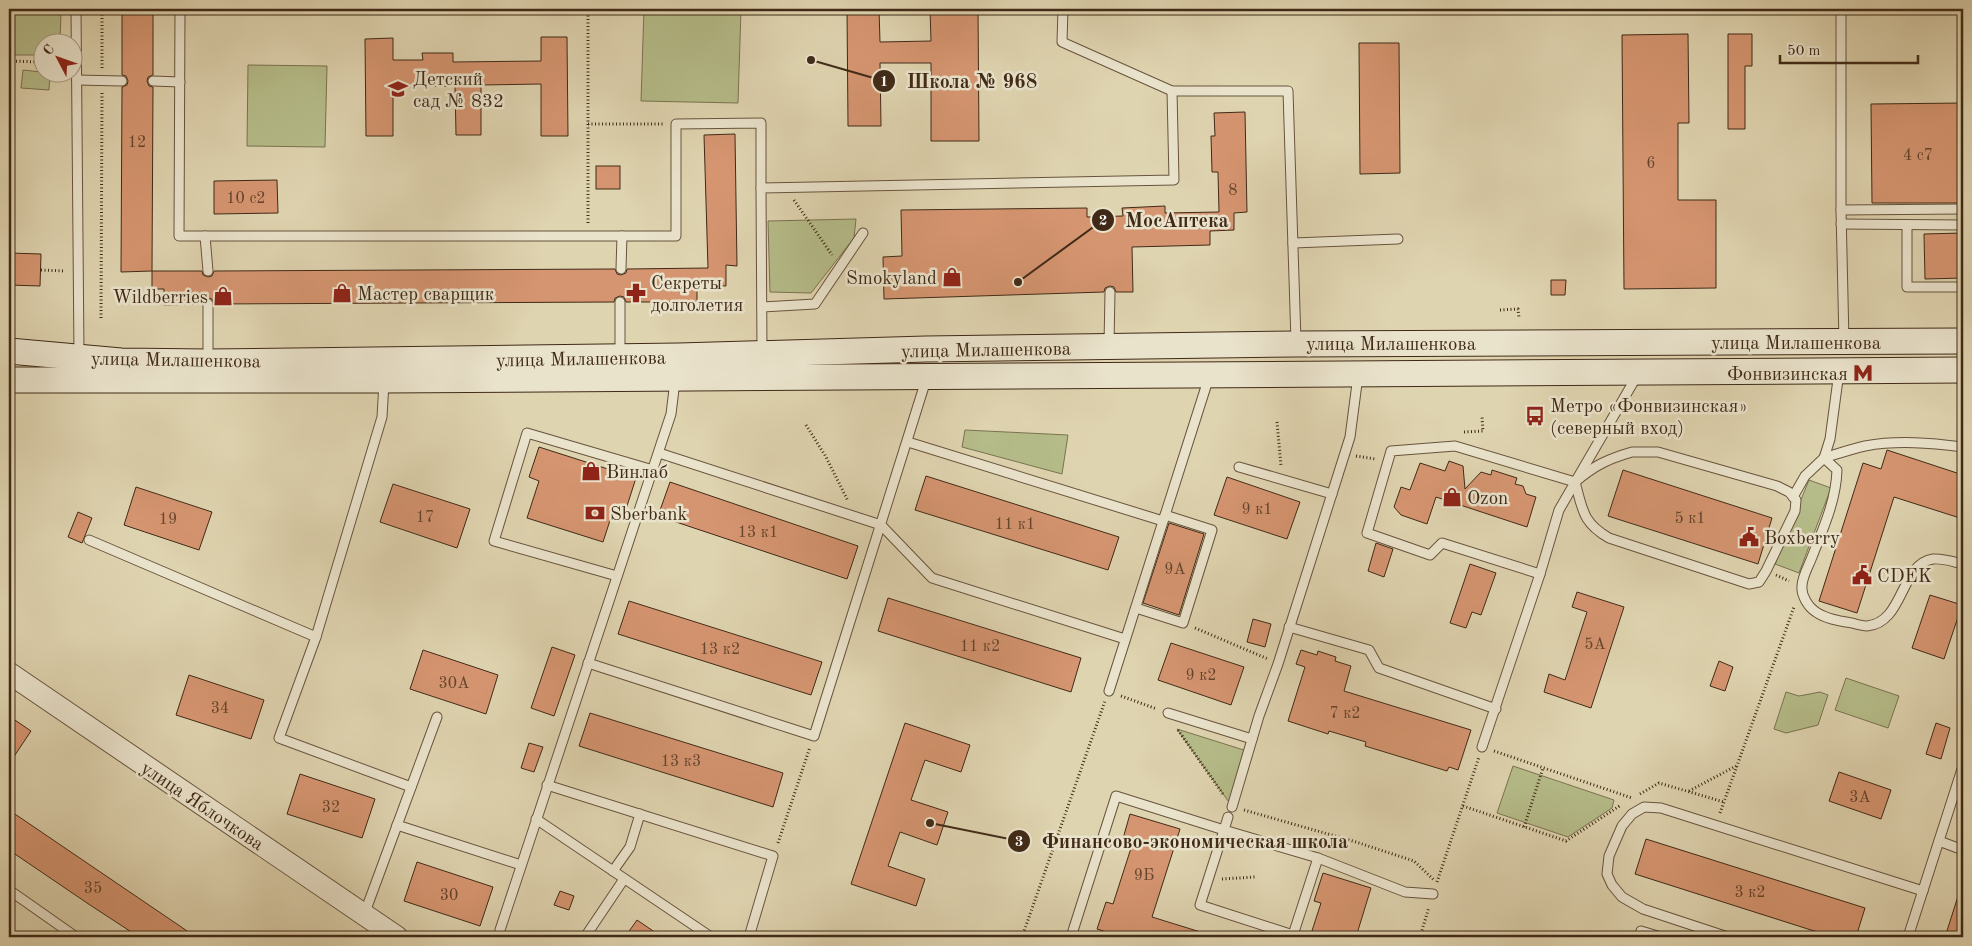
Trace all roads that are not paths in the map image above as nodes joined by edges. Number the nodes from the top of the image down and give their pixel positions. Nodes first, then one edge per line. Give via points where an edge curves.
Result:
1 (76, 9) edge
2 (180, 9) edge
3 (1063, 9) edge
4 (1841, 9) edge
5 (76, 32) edge
6 (82, 80) edge
7 (122, 81) dead end
8 (153, 81) dead end
9 (77, 82) edge
10 (180, 82) junction
11 (1172, 91) junction
12 (761, 188) junction
13 (1963, 209) edge
14 (1841, 210) junction
15 (1841, 224) junction
16 (1907, 225) junction
17 (1963, 225) edge
18 (863, 233) dead end
19 (204, 236) junction
20 (622, 236) junction
21 (1398, 239) dead end
22 (1293, 243) junction
23 (621, 269) dead end
24 (208, 271) dead end
25 (1963, 287) edge
26 (1110, 292) dead end
27 (620, 302) dead end
28 (208, 304) dead end
29 (762, 307) junction
30 (1844, 341) junction
31 (1963, 341) edge
32 (1296, 344) junction
33 (1109, 347) junction
34 (9, 351) edge
35 (762, 354) junction
36 (620, 356) junction
37 (208, 362) junction
38 (70, 368) junction
39 (1839, 370) junction
40 (1963, 370) edge
41 (1640, 372) junction
42 (1359, 373) junction
43 (1210, 374) junction
44 (927, 376) junction
45 (676, 378) junction
46 (9, 380) edge
47 (384, 380) junction
48 (908, 442) junction
49 (1963, 447) edge
50 (659, 453) junction
51 (1824, 458) junction
52 (1238, 467) dead end
53 (653, 470) junction
54 (1576, 482) junction
55 (1332, 494) junction
56 (1793, 497) junction
57 (1164, 518) junction
58 (881, 525) junction
59 (89, 540) dead end
60 (1963, 564) edge
61 (1540, 574) junction
62 (617, 576) junction
63 (1136, 608) junction
64 (1289, 627) junction
65 (316, 637) junction
66 (1125, 639) junction
67 (588, 664) junction
68 (9, 673) edge
69 (1109, 691) road end
70 (1496, 708) junction
71 (1168, 713) road end
72 (437, 717) dead end
73 (1252, 739) junction
74 (1482, 747) road end
75 (1963, 766) edge
76 (547, 784) junction
77 (411, 787) junction
78 (1232, 807) road end
79 (640, 814) junction
80 (1228, 817) dead end
81 (536, 819) junction
82 (397, 825) junction
83 (1224, 830) junction
84 (1939, 842) junction
85 (1963, 850) edge
86 (1318, 858) junction
87 (521, 866) junction
88 (613, 871) junction
89 (624, 879) junction
90 (9, 890) edge
91 (1923, 891) junction
92 (1434, 894) road end
93 (364, 915) junction
94 (500, 930) dead end
95 (76, 937) edge
96 (397, 937) edge
97 (585, 937) edge
98 (711, 937) edge
99 (749, 937) edge
100 (1071, 937) edge
101 (1639, 937) edge
102 (1661, 937) edge
103 (1728, 937) edge
104 (1908, 937) edge

1 - 5 lane
2 - 10 lane
3 - 11 lane via 1062,42
4 - 14 lane
6 - 7 lane
8 - 10 lane
9 - 38 lane via 78,272
10 - 19 lane via 179,236
11 - 12 lane via 1174,180
11 - 22 lane via 1288,91
12 - 20 lane via 761,123 676,124 676,236
12 - 29 lane
13 - 14 lane
14 - 15 lane
15 - 16 lane
15 - 30 lane
16 - 17 lane
16 - 25 lane via 1907,287
18 - 29 lane via 815,304
19 - 20 lane
19 - 24 lane
20 - 23 lane
21 - 22 lane
22 - 32 lane
26 - 33 lane
27 - 36 lane
28 - 37 lane
29 - 35 lane
30 - 31 main road, улица Милашенкова
30 - 32 main road, улица Милашенкова
32 - 33 main road, улица Милашенкова
33 - 35 main road, улица Милашенкова
34 - 38 main road, улица Милашенкова
35 - 36 main road, улица Милашенкова
36 - 37 main road, улица Милашенкова
37 - 38 main road, улица Милашенкова via 121,361
38 - 46 main road, улица Милашенкова
38 - 47 main road, улица Милашенкова
39 - 40 main road, улица Милашенкова
39 - 41 main road, улица Милашенкова
39 - 51 lane via 1830,438
41 - 42 main road, улица Милашенкова
41 - 54 lane
42 - 43 main road, улица Милашенкова
42 - 55 lane via 1350,437
43 - 44 main road, улица Милашенкова
43 - 57 lane
44 - 45 main road, улица Милашенкова
44 - 48 lane
45 - 47 main road, улица Милашенкова
45 - 50 lane via 671,414
47 - 65 lane via 382,417
48 - 57 lane
48 - 58 lane
49 - 51 lane via 1927,442 1888,443
50 - 53 lane
50 - 58 lane
51 - 56 lane via 1805,476
51 - 60 lane via 1837,470 1837,486 1802,586 1806,602 1816,612 1835,620 1866,626 1877,623 1889,614 1921,564 1934,559
52 - 55 lane
53 - 62 lane
53 - 62 lane via 528,433 494,541
54 - 56 lane via 1591,468 1608,459 1632,452 1658,452 1777,486
54 - 56 lane via 1586,518 1595,530 1609,538 1749,584 1759,582 1766,571 1795,511 1796,500
54 - 61 lane via 1559,510
54 - 61 lane via 1455,446 1391,451 1366,533 1430,555 1442,543
55 - 64 lane
57 - 63 lane
57 - 63 lane via 1212,530 1183,623
58 - 66 lane via 932,578
58 - 67 lane via 814,736
59 - 65 lane
61 - 70 lane
62 - 67 lane
63 - 66 lane
64 - 70 lane via 1369,650 1378,668
64 - 73 lane
65 - 77 lane via 279,738
66 - 69 lane
67 - 76 lane
68 - 93 street, улица Яблочкова
70 - 74 lane
71 - 73 lane
72 - 77 lane
73 - 78 lane
75 - 84 lane
76 - 79 lane
76 - 81 lane
77 - 82 lane
79 - 88 lane via 630,847
79 - 99 lane via 773,856
80 - 83 lane
81 - 87 lane
81 - 88 lane
82 - 87 lane
82 - 93 lane
83 - 86 lane
83 - 86 lane via 1200,906 1293,935
83 - 100 lane via 1116,796
84 - 85 lane
84 - 91 lane
86 - 92 lane via 1405,892
87 - 94 lane
88 - 89 lane
89 - 97 lane
89 - 98 lane
90 - 95 lane
91 - 103 lane via 1661,808 1644,807 1632,814 1622,826 1609,856 1607,874 1612,885 1622,897 1643,909
91 - 104 lane
93 - 96 street, улица Яблочкова
101 - 102 lane via 1641,931

